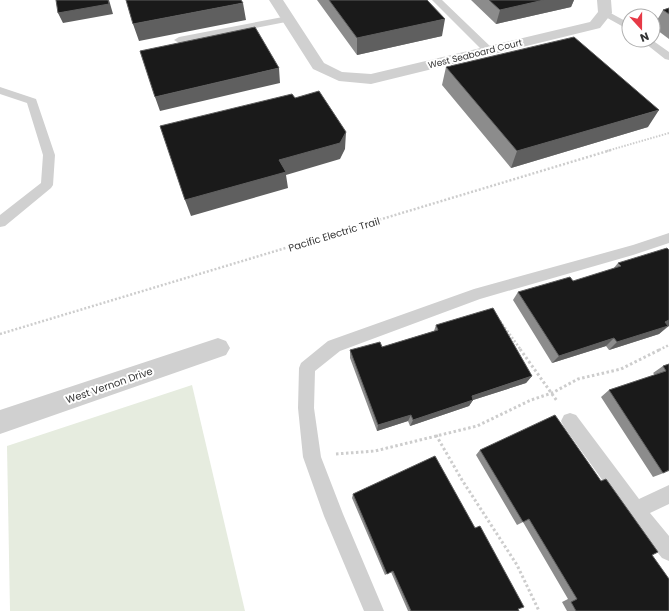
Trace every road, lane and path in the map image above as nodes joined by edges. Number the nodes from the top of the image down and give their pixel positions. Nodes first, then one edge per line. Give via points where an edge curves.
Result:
1 (276, 0) edge
2 (437, 0) edge
3 (605, 6) edge
4 (288, 19) junction
5 (621, 20) edge
6 (179, 40) edge
7 (657, 48) edge
8 (489, 51) junction
9 (669, 57) edge
10 (0, 90) edge
11 (669, 133) edge
12 (0, 222) edge
13 (669, 238) edge
14 (479, 293) junction
15 (0, 334) edge
16 (669, 345) edge
17 (218, 348) dead end
18 (552, 393) junction
19 (570, 421) joint
20 (0, 422) edge
21 (436, 436) junction
22 (312, 457) junction
23 (669, 494) edge
24 (636, 510) junction
25 (669, 551) edge
26 (374, 611) edge
27 (539, 611) edge

1 - 4 street
2 - 8 lane
3 - 5 lane
3 - 8 street, West Seaboard Court via 595,25
4 - 6 lane
4 - 8 street, West Seaboard Court via 318,66 339,76 371,79
7 - 9 lane
10 - 12 lane via 32,101 49,154 47,185
11 - 15 path, Pacific Electric Trail
13 - 14 lane
14 - 18 path
14 - 22 lane via 334,346 307,368 306,408
16 - 18 path via 621,369 578,379
17 - 20 street, West Vernon Drive
18 - 19 path
18 - 21 path via 476,426
19 - 24 lane
21 - 22 path via 375,451
21 - 27 path via 517,565
22 - 26 lane
23 - 24 lane
24 - 25 lane

